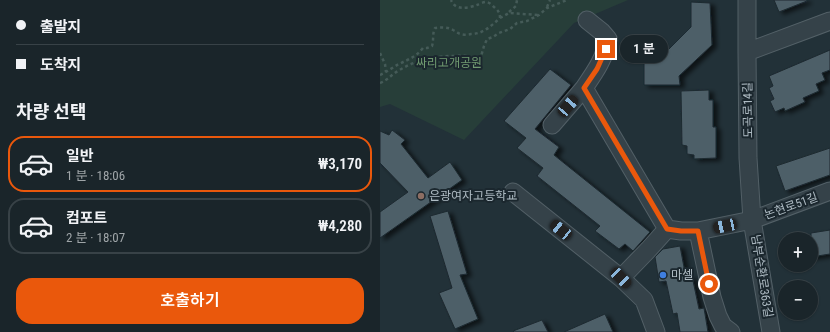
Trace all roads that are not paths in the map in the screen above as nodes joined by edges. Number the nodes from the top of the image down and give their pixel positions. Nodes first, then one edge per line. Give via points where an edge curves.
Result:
1 (747, 0) edge
2 (587, 20) dead end
3 (830, 21) edge
4 (747, 52) junction
5 (584, 88) junction
6 (552, 125) dead end
7 (830, 191) edge
8 (513, 192) dead end
9 (752, 220) junction
10 (667, 229) junction
11 (698, 231) junction
12 (621, 278) junction
13 (656, 332) edge
14 (731, 332) edge
15 (771, 332) edge

1 - 4 street, 도곡로14길
2 - 5 street via 608,40 597,69
3 - 4 street
4 - 9 street, 도곡로14길 via 748,158
5 - 6 street
5 - 10 street
7 - 9 street, 논현로51길
8 - 12 street
9 - 11 street, 논현로51길
9 - 15 street, 남부순환로363길
10 - 11 street, 논현로51길
10 - 12 street
11 - 14 street via 718,316 723,326
12 - 13 street via 644,300

